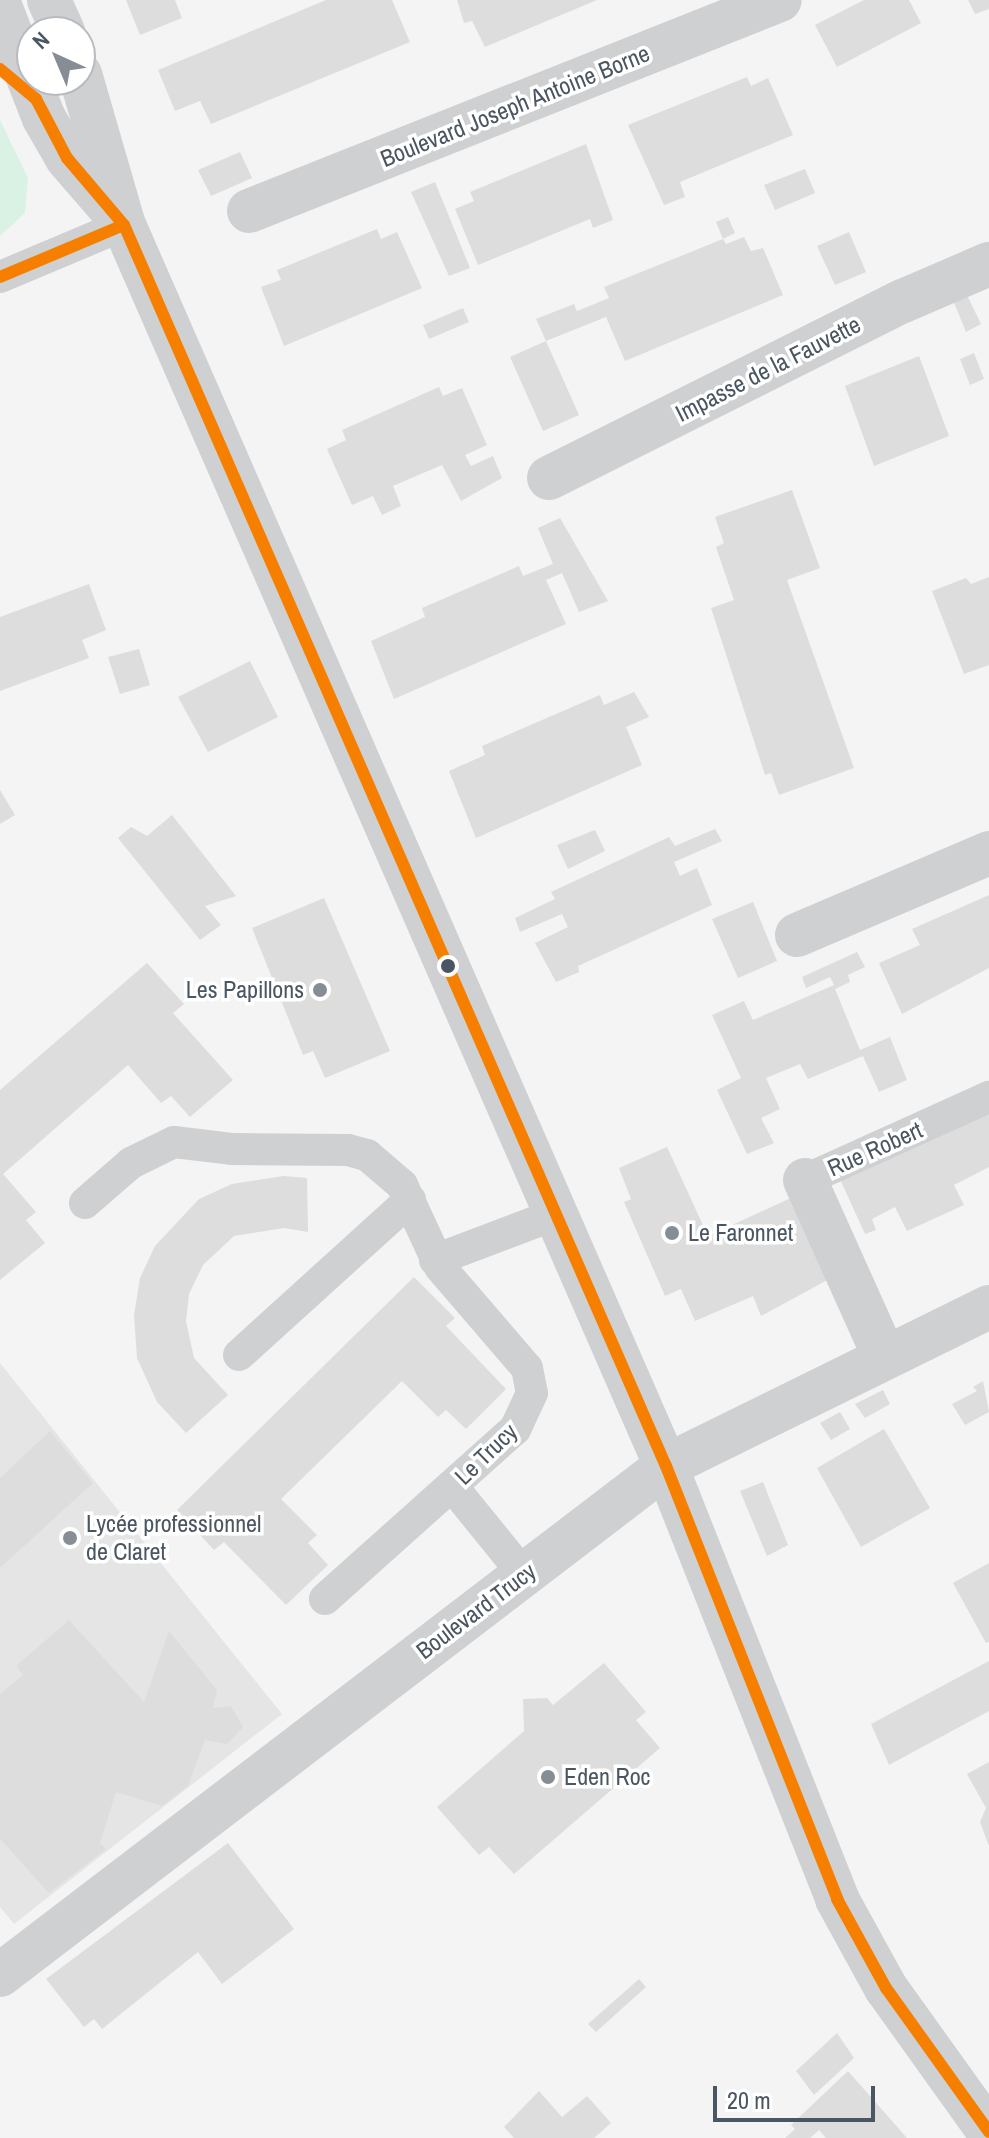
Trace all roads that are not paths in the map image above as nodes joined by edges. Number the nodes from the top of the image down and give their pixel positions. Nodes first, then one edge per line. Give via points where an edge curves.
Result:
1 (780, 0) edge
2 (0, 6) edge
3 (0, 69) edge
4 (86, 96) edge
5 (36, 99) junction
6 (249, 211) dead end
7 (124, 225) junction
8 (989, 264) edge
9 (0, 277) edge
10 (549, 478) dead end
11 (989, 853) edge
12 (797, 935) dead end
13 (989, 1097) edge
14 (805, 1180) joint
15 (410, 1200) junction
16 (85, 1203) dead end
17 (557, 1214) junction
18 (435, 1260) junction
19 (989, 1307) edge
20 (239, 1355) dead end
21 (884, 1356) junction
22 (666, 1466) junction
23 (452, 1486) junction
24 (524, 1575) junction
25 (325, 1599) dead end
26 (0, 1975) edge
27 (989, 2132) edge

1 - 6 street, Boulevard Joseph Antoine Borne
2 - 5 street
3 - 5 lane
4 - 7 street
5 - 7 street via 67,158
7 - 9 lane
7 - 17 street
8 - 10 street, Impasse de la Fauvette via 903,301
11 - 12 street
13 - 14 lane, Rue Robert
14 - 21 street, Rue Robert
15 - 16 lane, Le Trucy via 382,1163 348,1150 232,1149 190,1141 152,1149
15 - 18 lane, Le Trucy
15 - 20 lane
17 - 18 lane
17 - 22 street
18 - 23 lane, Le Trucy via 527,1368 531,1381 529,1405 515,1429
19 - 21 street, Boulevard Trucy
21 - 22 street, Boulevard Trucy
22 - 24 street, Boulevard Trucy
22 - 27 street via 837,1899 886,1988
23 - 24 lane
23 - 25 lane, Le Trucy
24 - 26 street, Boulevard Trucy

